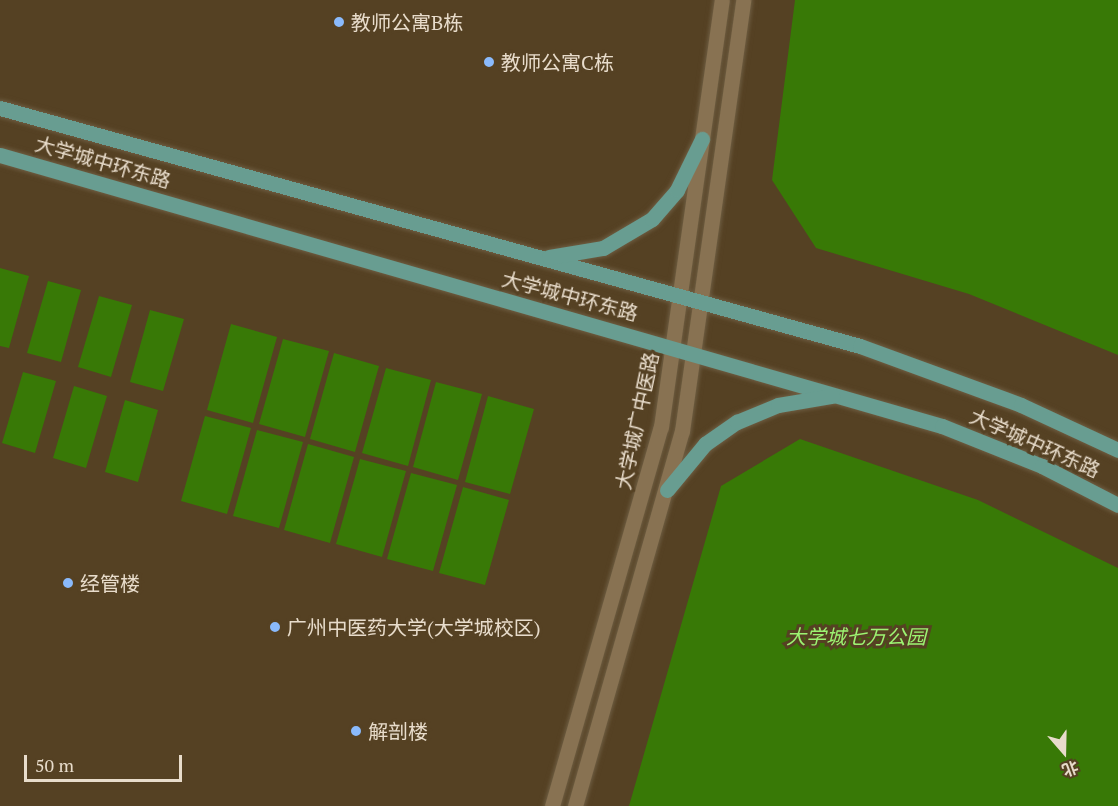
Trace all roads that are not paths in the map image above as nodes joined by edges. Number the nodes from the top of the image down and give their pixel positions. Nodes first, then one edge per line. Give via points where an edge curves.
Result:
1 (722, 0) edge
2 (743, 0) edge
3 (0, 108) edge
4 (702, 140) junction
5 (0, 155) edge
6 (532, 256) junction
7 (682, 297) junction
8 (703, 302) junction
9 (675, 346) junction
10 (695, 352) junction
11 (844, 396) junction
12 (1118, 450) edge
13 (667, 490) junction
14 (1118, 505) edge
15 (552, 806) edge
16 (575, 806) edge

1 - 4 main road, 大学城广中医路
2 - 8 main road
3 - 6 main road, 大学城中环东路
4 - 6 main road via 677,190 636,231 584,253
4 - 7 main road, 大学城广中医路
5 - 9 main road, 大学城中环东路
6 - 7 main road, 大学城中环东路
7 - 8 main road, 大学城中环东路
7 - 9 main road, 大学城广中医路
8 - 10 main road
8 - 12 main road, 大学城中环东路 via 922,367
9 - 10 main road, 大学城中环东路
9 - 15 main road, 大学城广中医路 via 642,501
10 - 11 main road, 大学城中环东路
10 - 13 main road
11 - 13 main road via 778,405 737,422 705,444
11 - 14 main road, 大学城中环东路 via 1000,448
13 - 16 main road

